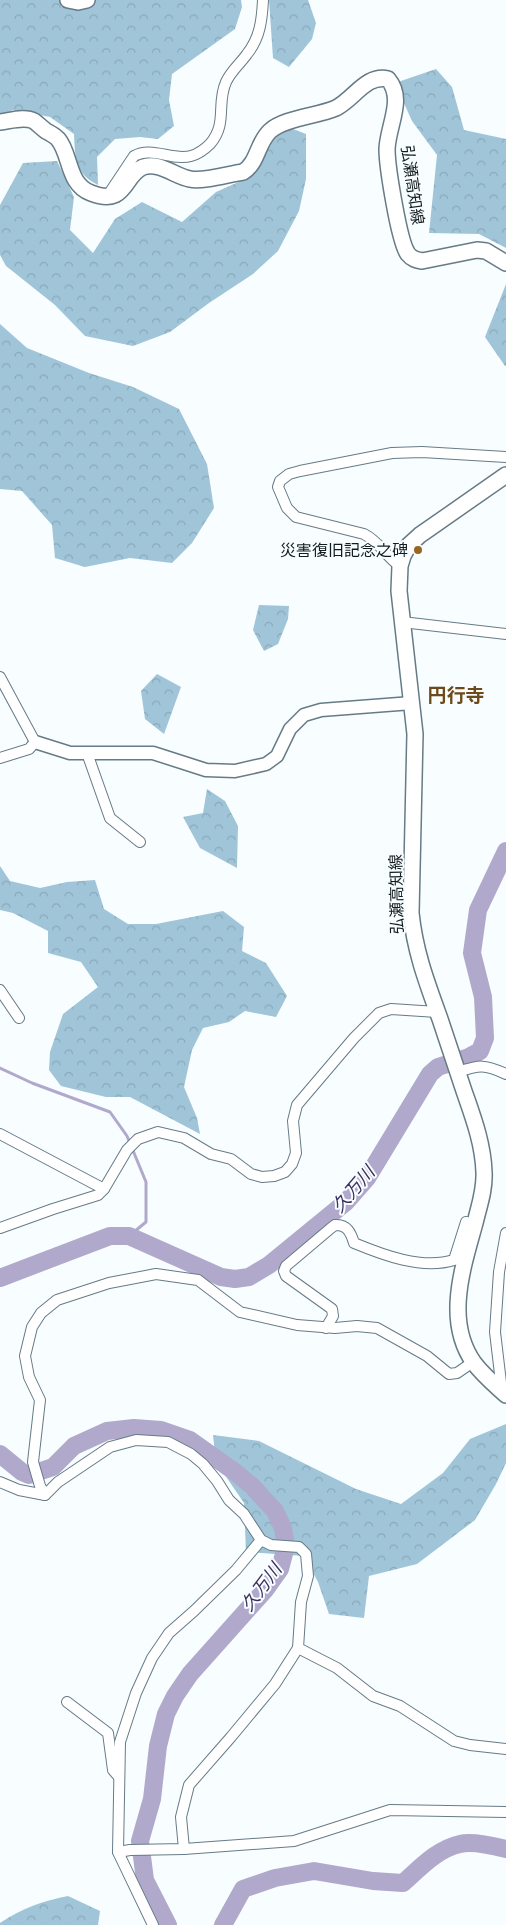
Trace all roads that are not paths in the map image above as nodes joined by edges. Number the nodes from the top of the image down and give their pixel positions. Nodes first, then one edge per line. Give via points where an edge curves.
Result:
1 (68, 0) edge
2 (87, 0) edge
3 (263, 0) edge
4 (0, 122) edge
5 (108, 195) junction
6 (506, 263) edge
7 (506, 457) edge
8 (506, 475) edge
9 (400, 566) junction
10 (402, 622) junction
11 (506, 634) edge
12 (0, 677) edge
13 (4, 696) edge
14 (412, 703) junction
15 (35, 742) junction
16 (88, 753) junction
17 (0, 758) edge
18 (140, 842) dead end
19 (0, 990) edge
20 (437, 1012) junction
21 (19, 1018) dead end
22 (457, 1071) junction
23 (506, 1074) edge
24 (0, 1134) edge
25 (104, 1188) junction
26 (475, 1224) junction
27 (0, 1228) edge
28 (506, 1233) edge
29 (326, 1328) junction
30 (474, 1362) junction
31 (504, 1393) edge
32 (0, 1482) edge
33 (43, 1491) junction
34 (266, 1542) junction
35 (298, 1648) junction
36 (68, 1702) dead end
37 (506, 1749) edge
38 (119, 1778) junction
39 (506, 1812) edge
40 (184, 1850) junction
41 (118, 1852) junction
42 (153, 1925) edge

1 - 2 main road
3 - 5 street via 260,30 254,44 226,82 221,125 216,136 206,148 191,156 149,152 134,156
4 - 5 main road via 34,121 57,138 82,188
5 - 6 main road, 弘瀬高知線 via 117,194 136,173 151,166 194,180 243,172 249,169 261,143 272,129 336,108 379,77 388,79 396,92 387,149 397,214 408,254 422,261 477,250 486,251
7 - 9 street via 386,453 300,471 280,481 278,487 296,517 364,534 374,539
8 - 9 main road, 弘瀬高知線 via 420,535 409,545
9 - 10 main road, 弘瀬高知線
10 - 11 street
10 - 14 main road, 弘瀬高知線
12 - 13 street
13 - 15 street
14 - 16 street via 321,710 304,715 290,729 277,756 266,764 235,771 206,770 152,753
14 - 20 main road, 弘瀬高知線 via 415,789 411,913 416,951
15 - 16 street via 70,753
15 - 17 street via 29,749
16 - 18 street via 110,818
19 - 21 street
20 - 22 main road, 弘瀬高知線
20 - 25 street via 391,1008 379,1013 354,1038 297,1105 293,1121 296,1153 285,1172 262,1177 251,1174 230,1159 211,1154 184,1138 158,1132 138,1139 127,1150
22 - 23 street via 490,1066
22 - 26 main road, 弘瀬高知線 via 484,1160 484,1188
24 - 25 street
25 - 27 street via 98,1195
26 - 29 street via 466,1222 454,1260 444,1263 401,1260 354,1243 351,1232 344,1226 335,1225 284,1271 286,1276 332,1309 333,1316
26 - 30 main road, 弘瀬高知線 via 458,1299 463,1339
28 - 31 street via 499,1272 495,1332
29 - 30 street via 377,1328 427,1356 449,1374 457,1373
29 - 33 street via 240,1312 198,1280 156,1274 109,1283 57,1300 41,1313 32,1327 25,1356 29,1377 40,1400 33,1462
30 - 31 main road, 弘瀬高知線
32 - 33 street via 19,1490
33 - 34 street via 110,1446 136,1440 168,1442 203,1464
34 - 35 street via 299,1547 306,1554 308,1576 301,1602
34 - 38 street via 169,1632 152,1658 120,1742
35 - 37 street via 337,1668 373,1696 400,1706 454,1741
35 - 40 street via 275,1684 189,1784 181,1817
36 - 38 street via 108,1733 113,1770
38 - 41 street
39 - 40 street via 390,1810 294,1841
40 - 41 street
41 - 42 street

